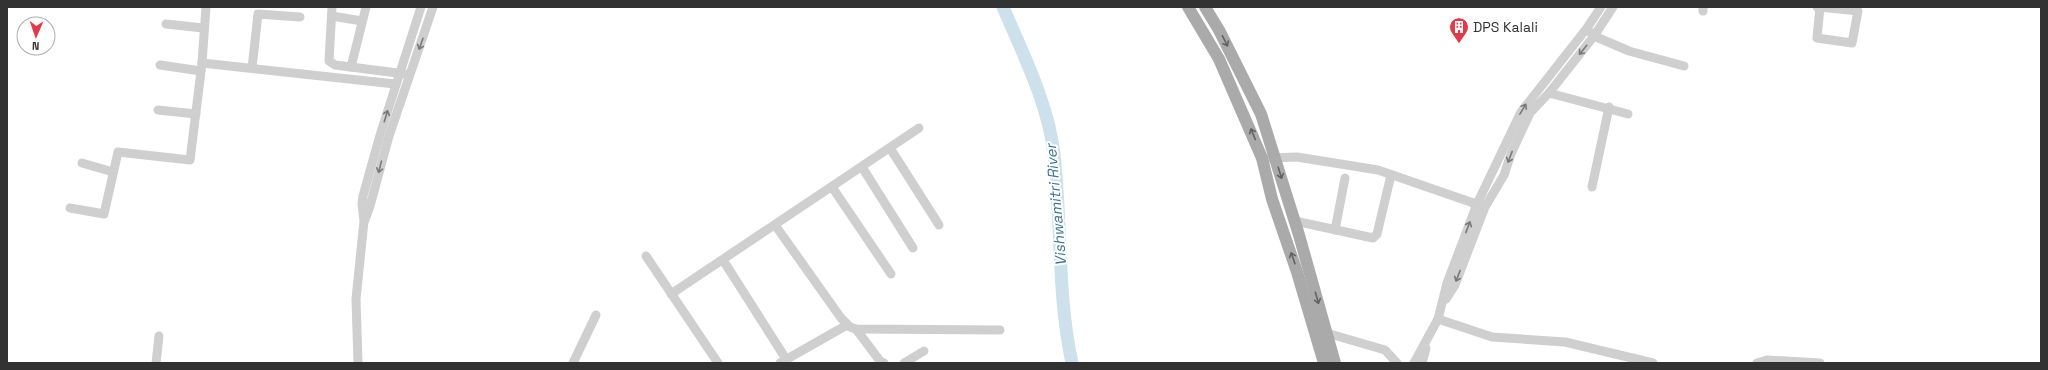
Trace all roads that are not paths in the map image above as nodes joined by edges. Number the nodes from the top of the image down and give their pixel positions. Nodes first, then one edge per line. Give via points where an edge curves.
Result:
1 (206, 7) edge
2 (366, 7) edge
3 (421, 7) edge
4 (433, 7) edge
5 (1188, 7) edge
6 (1205, 7) edge
7 (1601, 7) edge
8 (1613, 7) edge
9 (1819, 7) edge
10 (332, 12) edge
11 (300, 17) dead end
12 (362, 21) junction
13 (166, 24) dead end
14 (204, 28) junction
15 (1587, 28) junction
16 (1594, 36) junction
17 (160, 65) dead end
18 (1684, 66) dead end
19 (201, 67) junction
20 (351, 67) junction
21 (252, 68) junction
22 (400, 73) junction
23 (410, 75) junction
24 (395, 84) junction
25 (1549, 92) junction
26 (1609, 107) junction
27 (158, 110) dead end
28 (196, 114) junction
29 (1628, 114) dead end
30 (919, 128) dead end
31 (890, 148) junction
32 (1275, 157) junction
33 (1262, 158) junction
34 (82, 163) dead end
35 (862, 167) junction
36 (114, 172) junction
37 (1391, 174) junction
38 (1345, 178) dead end
39 (832, 187) junction
40 (1592, 187) dead end
41 (1481, 205) junction
42 (70, 208) dead end
43 (364, 221) junction
44 (1295, 221) junction
45 (775, 225) junction
46 (939, 225) dead end
47 (1335, 230) junction
48 (913, 248) dead end
49 (646, 256) dead end
50 (723, 260) junction
51 (891, 274) dead end
52 (671, 294) junction
53 (596, 315) dead end
54 (1438, 319) junction
55 (847, 325) junction
56 (856, 329) junction
57 (1000, 330) dead end
58 (1314, 330) junction
59 (1326, 333) junction
60 (1429, 335) junction
61 (159, 336) dead end
62 (924, 351) dead end
63 (783, 361) edge
64 (714, 362) edge
65 (156, 363) edge
66 (358, 363) edge
67 (573, 363) edge
68 (884, 363) edge
69 (904, 363) edge
70 (1324, 363) edge
71 (1336, 363) edge
72 (1397, 363) edge
73 (1414, 363) edge
74 (1422, 363) edge
75 (1653, 363) edge
76 (1757, 363) edge
77 (1820, 363) edge

1 - 14 street
2 - 12 street
3 - 22 street
4 -> 23 street
33 -> 5 main road via 1220,59
6 -> 32 main road via 1220,30 1262,114
7 - 15 street
8 - 16 street
9 - 9 street via 1858,11 1852,43 1817,38
10 - 12 street
10 - 20 street via 329,61 335,65
11 - 21 street via 258,14
12 - 20 street
13 - 14 street
14 - 19 street
15 - 16 street
41 -> 15 street via 1524,106
16 - 18 street via 1629,51
16 -> 25 street
17 - 19 street
19 - 21 street
19 - 28 street
20 - 22 street
21 - 24 street
22 - 23 street
22 - 24 street
23 -> 43 street
43 -> 24 street via 363,196
25 - 26 street
25 -> 41 street via 1530,113 1504,175
26 - 29 street
26 - 40 street
27 - 28 street
28 - 36 street via 190,160 118,152
30 - 31 street
31 - 35 street
31 - 46 street
32 - 33 street
32 - 37 street via 1335,162
32 -> 44 main road
58 -> 33 main road via 1272,199
34 - 36 street
35 - 39 street
35 - 48 street
36 - 42 street via 104,214
37 - 41 street
37 - 47 street via 1375,237 1369,238
38 - 47 street
39 - 45 street
39 - 51 street
41 - 54 street via 1455,285 1443,304
43 - 66 street via 356,299
44 - 47 street
44 -> 59 main road
45 - 50 street
45 - 55 street
49 - 52 street
50 - 52 street
50 - 63 street
52 - 64 street
53 - 67 street
54 - 60 street
54 - 75 street via 1492,337 1565,342
55 - 56 street
55 - 63 street
56 - 57 street
56 - 68 street
58 - 59 street
58 - 70 main road
59 - 71 main road
59 - 72 street via 1385,350
60 - 73 street
60 - 74 street
61 - 65 street
62 - 69 street
76 - 77 street via 1767,360

